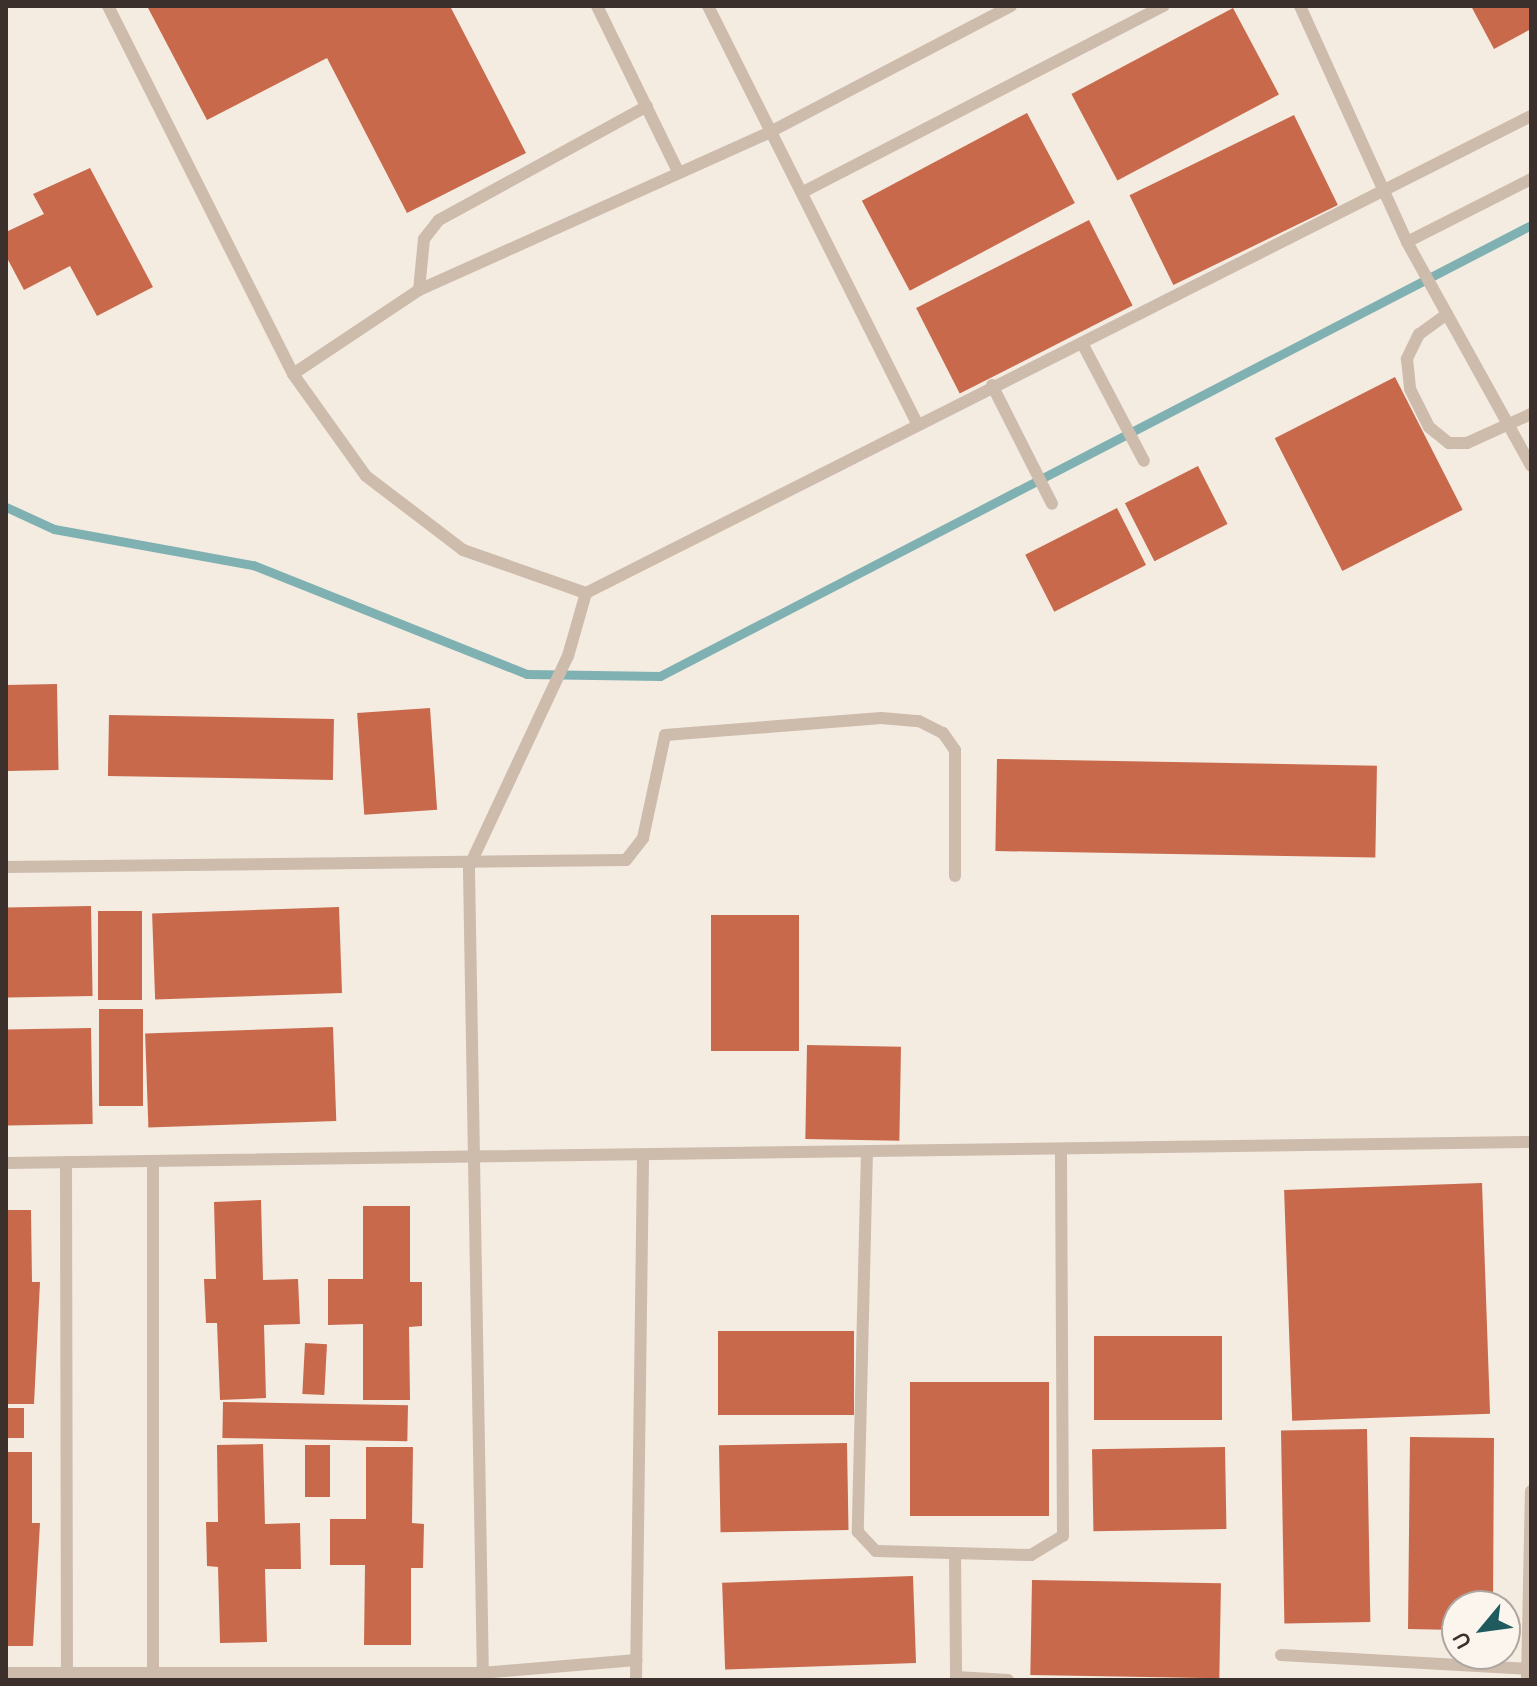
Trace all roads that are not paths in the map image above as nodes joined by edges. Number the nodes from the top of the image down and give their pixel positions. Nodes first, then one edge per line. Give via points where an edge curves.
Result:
1 (108, 6) edge
2 (597, 6) edge
3 (708, 6) edge
4 (1011, 6) edge
5 (1164, 6) edge
6 (1300, 6) edge
7 (647, 106) junction
8 (1531, 116) edge
9 (770, 132) junction
10 (678, 171) junction
11 (1531, 179) edge
12 (1381, 191) junction
13 (803, 192) junction
14 (1407, 242) junction
15 (419, 290) junction
16 (1447, 314) junction
17 (1082, 343) junction
18 (293, 374) junction
19 (992, 385) junction
20 (1531, 414) edge
21 (917, 423) junction
22 (1508, 423) junction
23 (1144, 461) dead end
24 (1531, 466) edge
25 (1052, 504) dead end
26 (586, 593) junction
27 (6, 867) edge
28 (469, 867) junction
29 (955, 876) dead end
30 (1531, 1142) edge
31 (867, 1151) junction
32 (1061, 1152) junction
33 (643, 1156) junction
34 (469, 1160) junction
35 (66, 1162) junction
36 (6, 1163) edge
37 (153, 1164) junction
38 (1531, 1491) edge
39 (955, 1553) junction
40 (1281, 1655) dead end
41 (636, 1660) junction
42 (6, 1673) edge
43 (67, 1673) junction
44 (153, 1673) junction
45 (1528, 1673) edge
46 (482, 1676) edge
47 (956, 1678) edge
48 (636, 1680) edge
49 (1008, 1680) edge

1 - 18 lane
2 - 7 lane
3 - 9 lane
4 - 9 lane
5 - 13 lane
6 - 12 lane
7 - 10 lane
7 - 15 lane via 439,220 424,239
8 - 12 lane
9 - 10 lane
9 - 13 lane
10 - 15 lane
11 - 14 lane
12 - 14 lane
12 - 17 lane
13 - 21 lane
14 - 16 lane
15 - 18 lane
16 - 22 lane
16 - 22 lane via 1411,345 1407,374 1418,408 1449,443
17 - 19 lane
17 - 23 lane
18 - 26 lane via 366,476 411,516 463,550
19 - 21 lane
19 - 25 lane
20 - 22 lane
21 - 26 lane
22 - 24 lane
26 - 28 lane via 568,656
27 - 28 lane
28 - 29 lane via 634,855 658,750 675,729 881,718 919,721 943,733 955,750
28 - 34 lane
30 - 32 lane
31 - 32 lane
31 - 33 lane
31 - 39 lane via 858,1532 876,1551
32 - 39 lane via 1063,1536 1031,1555
33 - 34 lane
33 - 41 lane
34 - 37 lane
34 - 46 lane
35 - 36 lane
35 - 37 lane
35 - 43 lane
37 - 44 lane
38 - 45 lane
39 - 47 lane
40 - 45 lane
41 - 46 lane
41 - 48 lane
42 - 43 lane
43 - 44 lane
44 - 46 lane
47 - 49 lane

